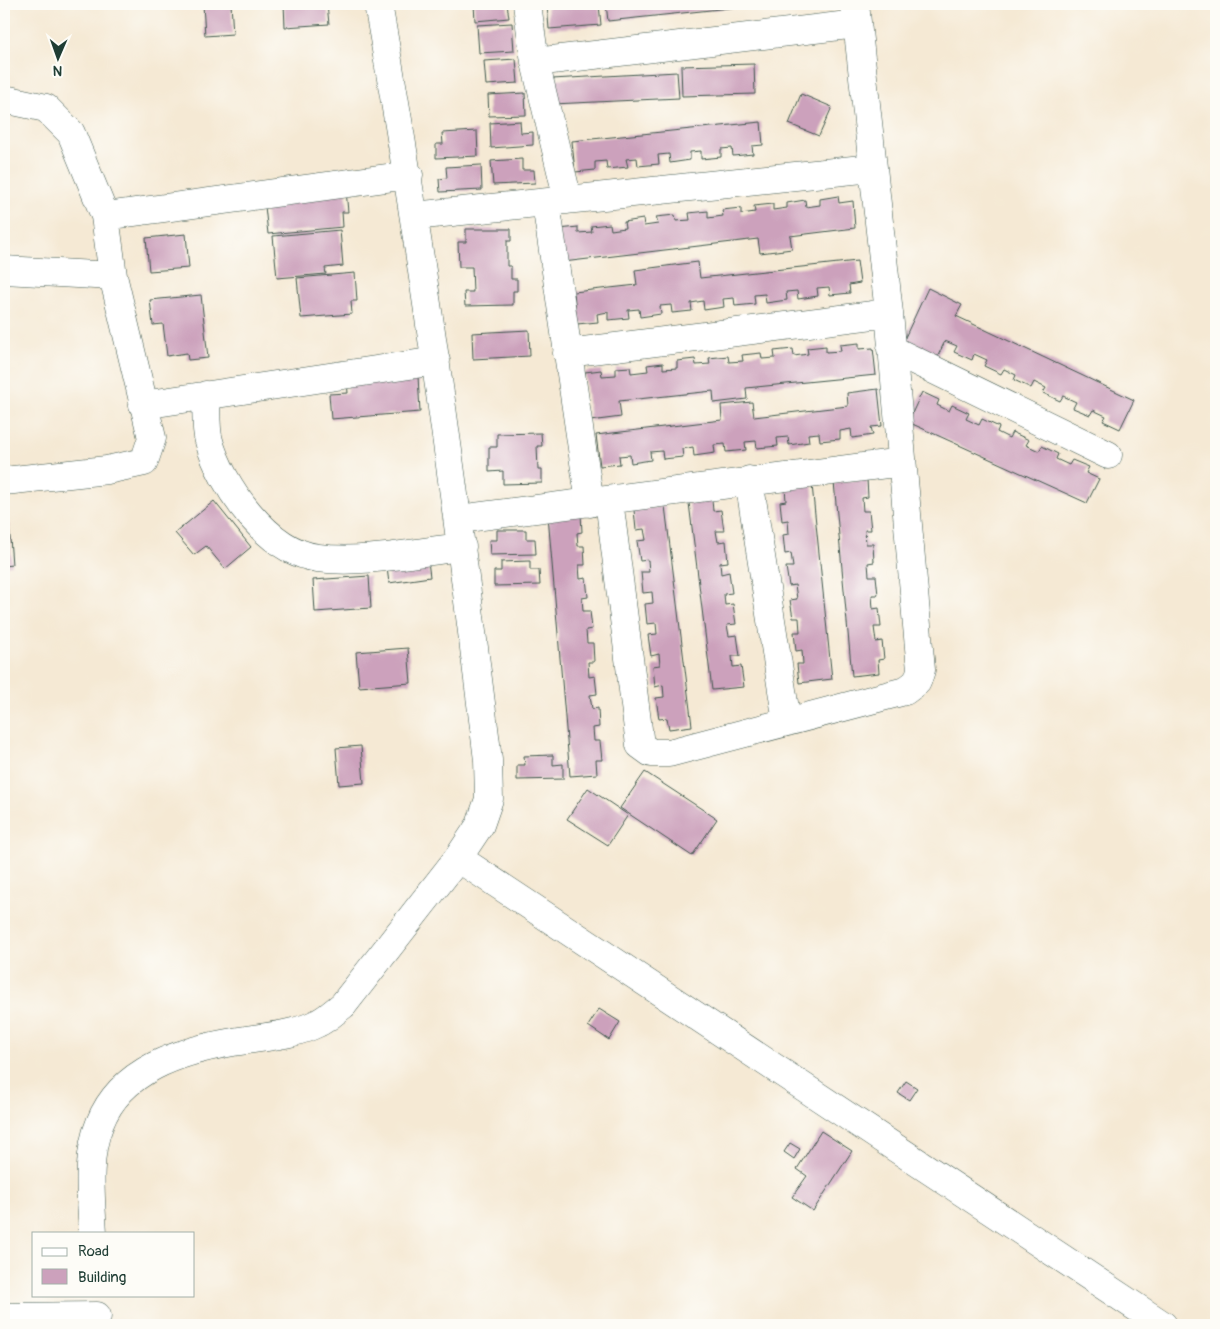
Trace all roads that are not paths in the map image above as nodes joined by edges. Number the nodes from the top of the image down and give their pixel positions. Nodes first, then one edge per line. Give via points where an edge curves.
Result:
1 (378, 4) edge
2 (527, 4) edge
3 (856, 14) edge
4 (535, 62) junction
5 (4, 99) edge
6 (872, 168) junction
7 (409, 175) junction
8 (557, 202) junction
9 (105, 216) junction
10 (414, 216) junction
11 (4, 270) edge
12 (113, 276) junction
13 (889, 314) junction
14 (891, 349) junction
15 (567, 353) junction
16 (436, 361) junction
17 (206, 395) junction
18 (144, 404) junction
19 (1108, 455) dead end
20 (902, 462) junction
21 (749, 480) junction
22 (4, 481) edge
23 (599, 502) junction
24 (459, 519) junction
25 (462, 547) junction
26 (787, 722) junction
27 (458, 858) junction
28 (93, 1232) edge
29 (97, 1312) edge
30 (4, 1318) edge
31 (1162, 1325) edge

1 - 7 street
2 - 4 street
3 - 4 street
3 - 6 street
4 - 8 street
5 - 9 street via 46,108 71,133
6 - 8 street
6 - 13 street
7 - 9 street
7 - 10 street
8 - 10 street
8 - 15 street
9 - 12 street
10 - 16 street
11 - 12 street
12 - 18 street
13 - 14 street
13 - 15 street
14 - 19 street
14 - 20 street
15 - 23 street
16 - 17 street
16 - 24 street
17 - 18 street
17 - 25 street via 208,438 218,469 248,514 288,548 316,558 350,559
18 - 22 street via 152,438 144,462 107,470
20 - 21 street
20 - 26 street via 921,670 917,682 905,691
21 - 23 street
21 - 26 street
23 - 24 street
23 - 26 street via 640,745 651,753 669,753
24 - 25 street
25 - 27 street via 488,760 489,799 480,825
27 - 28 street via 343,1005 318,1023 288,1033 197,1048 153,1067 122,1088 99,1124 93,1154
27 - 31 street
29 - 30 street

